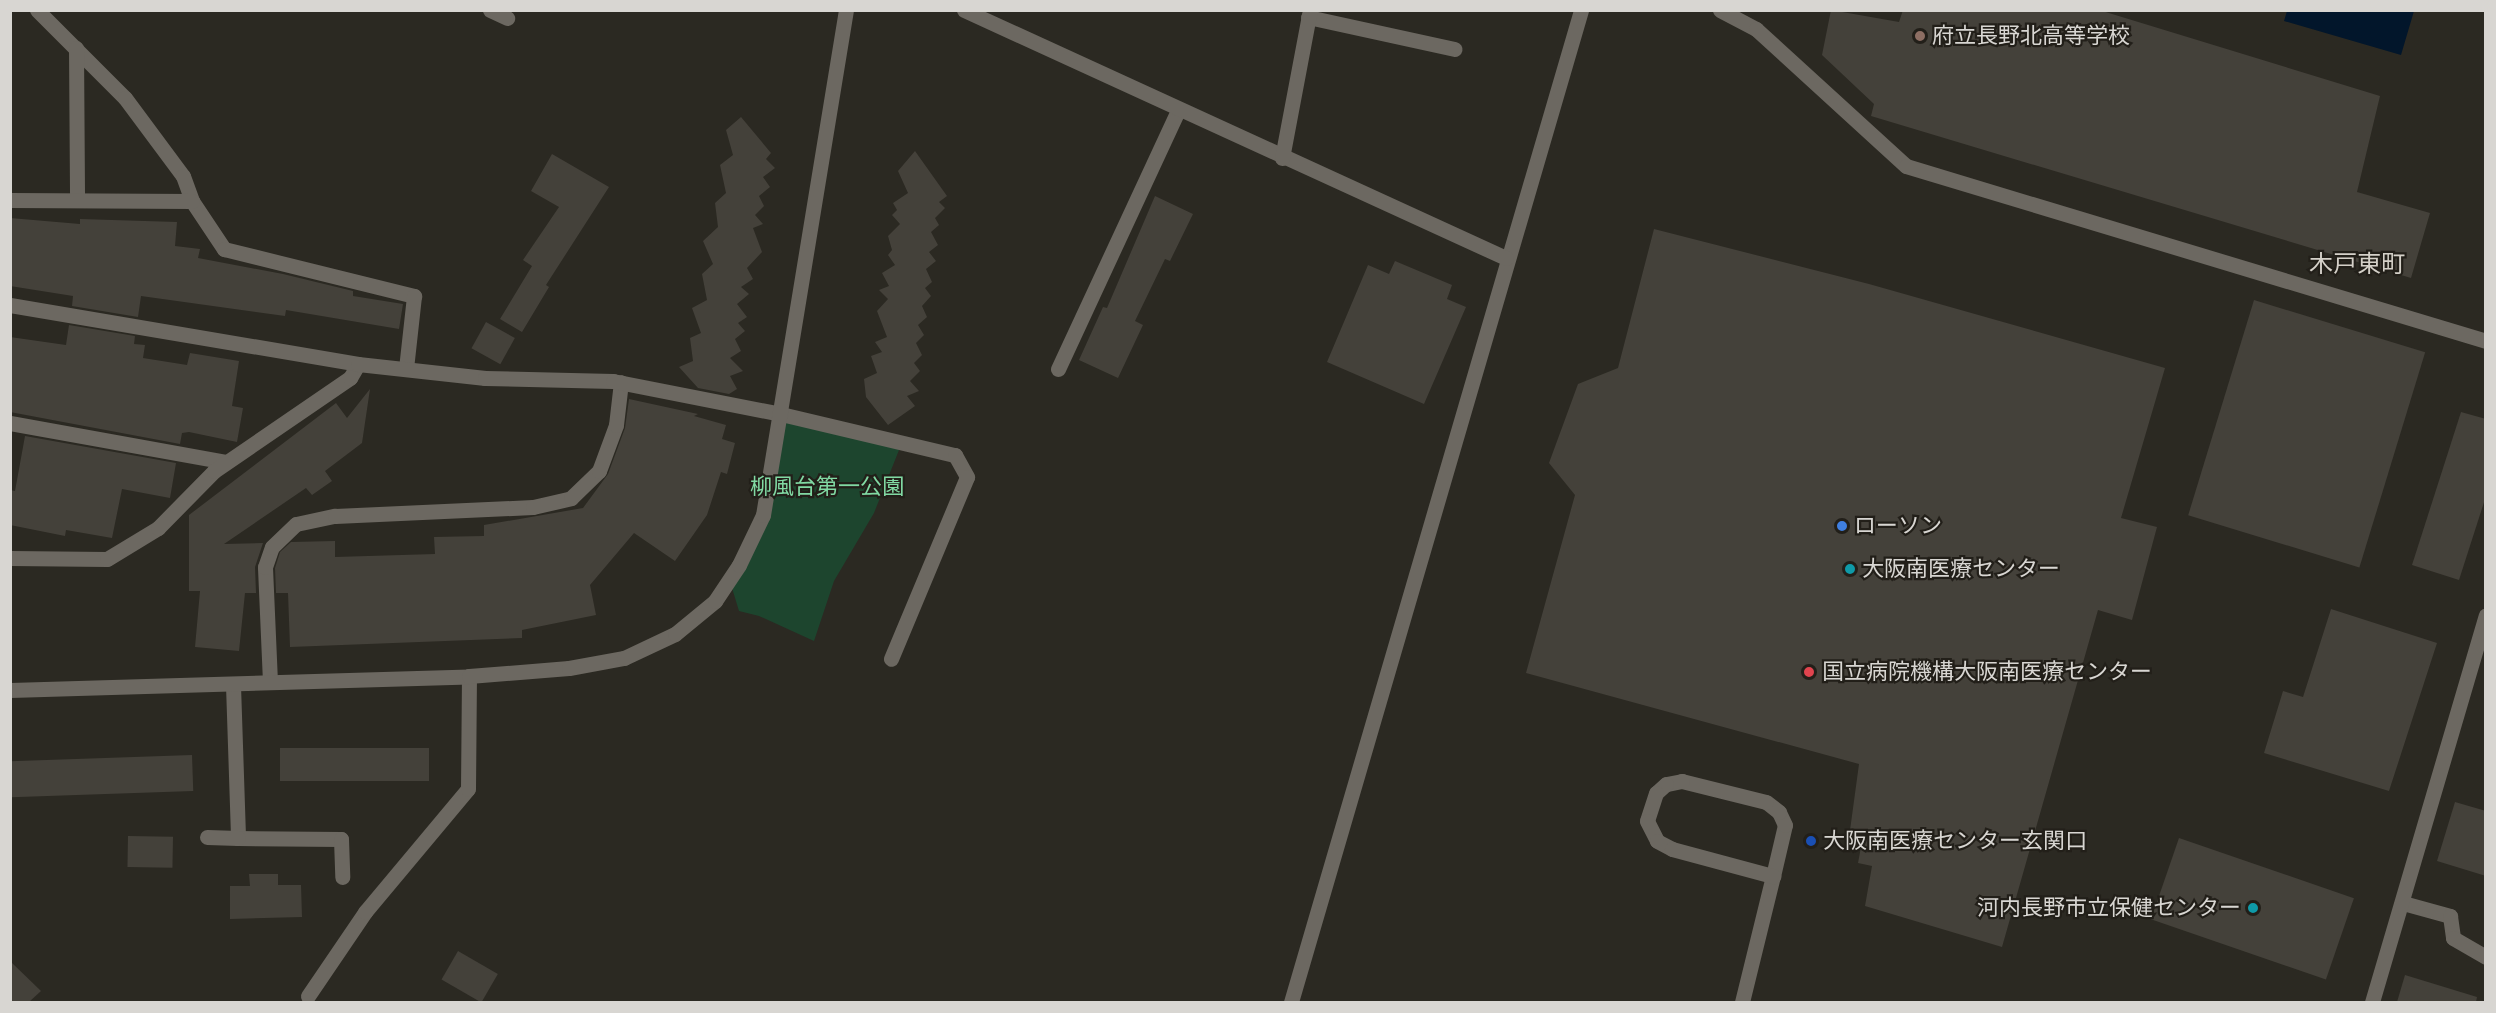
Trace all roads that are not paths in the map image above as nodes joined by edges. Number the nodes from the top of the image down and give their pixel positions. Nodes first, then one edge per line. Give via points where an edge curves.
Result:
1 (37, 10) edge
2 (490, 10) edge
3 (846, 10) edge
4 (963, 10) edge
5 (1581, 10) edge
6 (1719, 10) edge
7 (1309, 14) edge
8 (507, 18) dead end
9 (76, 48) junction
10 (1455, 49) dead end
11 (1178, 111) junction
12 (1282, 158) junction
13 (77, 198) junction
14 (10, 200) edge
15 (192, 201) junction
16 (1506, 258) junction
17 (10, 304) edge
18 (2486, 340) edge
19 (357, 364) junction
20 (406, 369) junction
21 (1058, 369) dead end
22 (621, 382) junction
23 (781, 414) junction
24 (10, 423) edge
25 (226, 462) junction
26 (10, 558) edge
27 (2486, 615) edge
28 (891, 659) dead end
29 (469, 676) junction
30 (270, 682) junction
31 (233, 685) junction
32 (10, 690) edge
33 (207, 837) dead end
34 (238, 838) junction
35 (1773, 876) junction
36 (342, 877) dead end
37 (2403, 903) junction
38 (2486, 957) edge
39 (308, 996) dead end
40 (1291, 1002) edge
41 (1742, 1002) edge
42 (2372, 1002) edge

1 - 9 street
2 - 8 street
3 - 23 street
4 - 11 street
5 - 16 street
6 - 18 street via 1756,29 1906,166
7 - 10 street
7 - 12 street
9 - 13 street
9 - 15 street via 125,98 154,135 183,176
11 - 12 street
11 - 21 street
12 - 16 street
13 - 14 street
13 - 15 street
15 - 20 street via 224,249 414,296
16 - 40 street
17 - 19 street
19 - 20 street
19 - 25 street via 350,378
20 - 22 street via 485,378
22 - 23 street
22 - 30 street via 616,425 599,471 571,498 533,507 335,516 296,524 272,547 265,567
23 - 28 street via 955,455 967,477
23 - 29 street via 763,515 739,566 715,601 675,634 624,658 569,668
24 - 25 street
25 - 26 street via 158,528 107,559
27 - 37 street
29 - 30 street
29 - 39 street via 468,789 365,912
30 - 31 street
31 - 32 street
31 - 34 street
33 - 34 street
34 - 36 street via 341,839
35 - 35 street via 1672,849 1657,841 1647,821 1656,793 1666,784 1682,781 1766,802 1779,812 1785,825
35 - 41 street
37 - 38 street via 2450,916 2453,938
37 - 42 street

